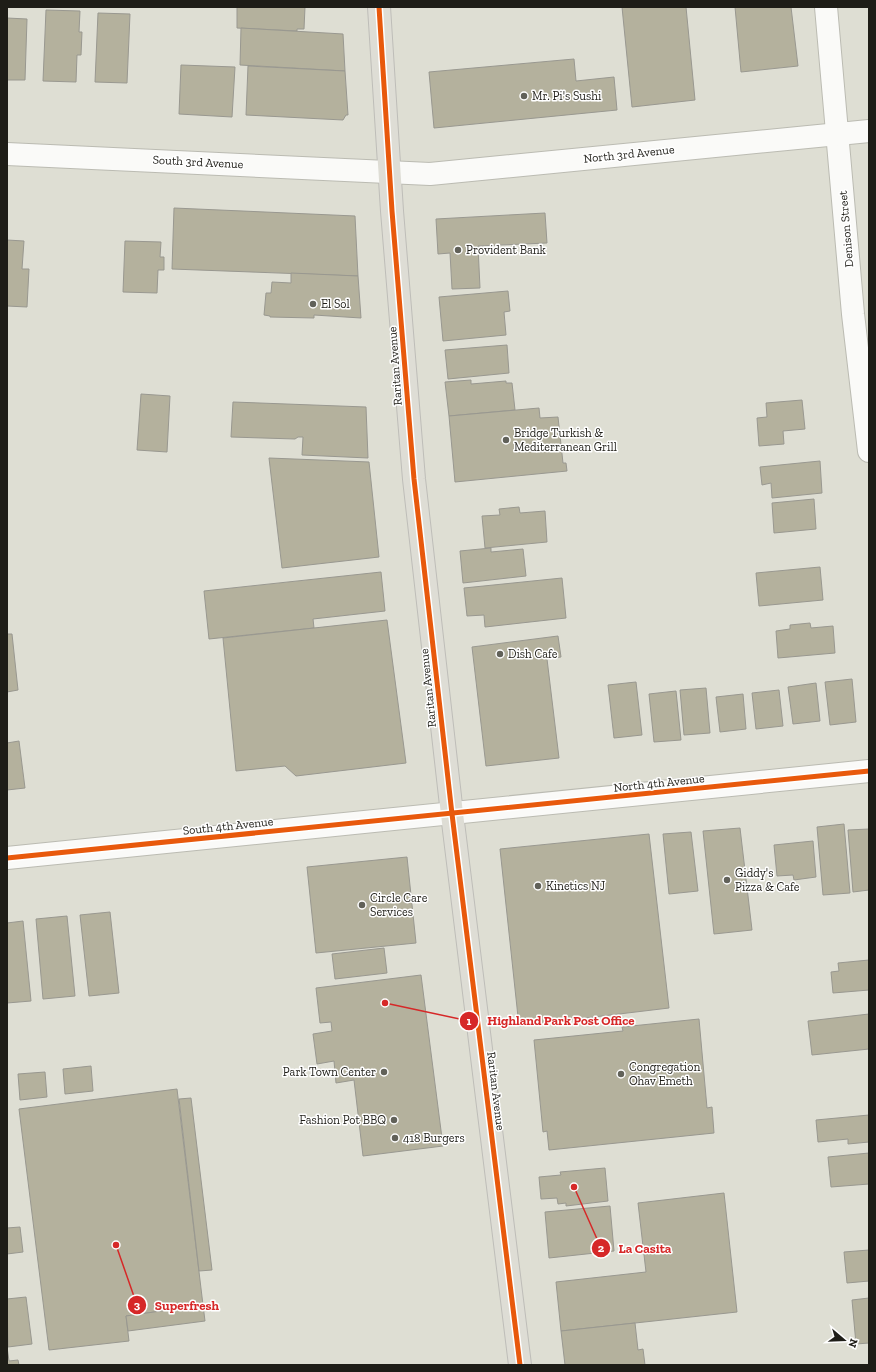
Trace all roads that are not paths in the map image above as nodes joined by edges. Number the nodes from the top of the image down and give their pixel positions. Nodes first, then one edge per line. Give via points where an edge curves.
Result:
1 (379, 7) edge
2 (826, 7) edge
3 (869, 131) edge
4 (838, 134) junction
5 (7, 154) edge
6 (390, 171) junction
7 (869, 451) edge
8 (869, 771) edge
9 (452, 814) junction
10 (7, 858) edge
11 (520, 1365) edge

1 - 6 main road, Raritan Avenue
2 - 4 street, Denison Street
3 - 4 street, North 3rd Avenue
4 - 6 street, North 3rd Avenue via 430,174
4 - 7 street, Denison Street via 853,314
5 - 6 street, South 3rd Avenue
6 - 9 main road, Raritan Avenue via 414,479
8 - 9 street, North 4th Avenue
9 - 10 street, South 4th Avenue
9 - 11 main road, Raritan Avenue

